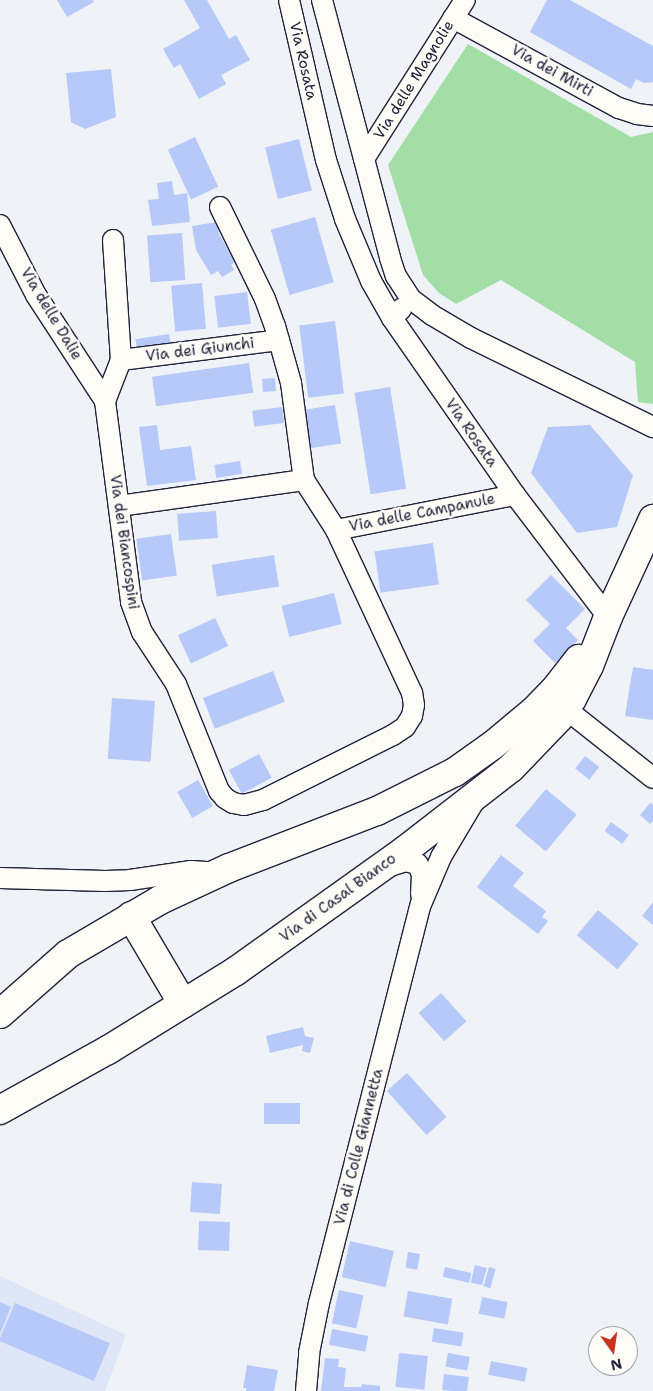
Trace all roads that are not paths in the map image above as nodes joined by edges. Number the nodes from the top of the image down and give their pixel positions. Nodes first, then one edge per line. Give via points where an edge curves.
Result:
1 (289, 0) edge
2 (322, 0) edge
3 (465, 0) edge
4 (454, 18) junction
5 (653, 116) edge
6 (364, 159) junction
7 (220, 207) dead end
8 (0, 225) edge
9 (113, 240) dead end
10 (411, 299) junction
11 (392, 318) junction
12 (279, 340) junction
13 (121, 360) junction
14 (105, 401) junction
15 (653, 427) edge
16 (304, 480) junction
17 (515, 495) junction
18 (119, 506) junction
19 (653, 519) edge
20 (336, 530) junction
21 (608, 617) junction
22 (566, 709) junction
23 (623, 755) junction
24 (653, 760) edge
25 (653, 778) edge
26 (480, 793) junction
27 (217, 873) junction
28 (374, 873) junction
29 (0, 878) edge
30 (421, 904) junction
31 (131, 916) junction
32 (183, 1004) junction
33 (0, 1014) edge
34 (0, 1110) edge
35 (306, 1391) edge

1 - 11 street, Via Rosata via 334,187 357,252
2 - 6 street
3 - 4 street, Via delle Magnolie
4 - 5 street, Via dei Mirti via 619,108
4 - 6 street, Via delle Magnolie
6 - 10 street via 392,266
7 - 12 street via 266,299
8 - 14 street, Via delle Dalie via 36,295
9 - 13 street, Via dei Biancospini
10 - 11 street
10 - 15 street via 471,338
11 - 17 street, Via Rosata
12 - 13 street, Via dei Giunchi
12 - 16 street via 291,383
13 - 14 street, Via dei Biancospini
14 - 18 street, Via dei Biancospini
16 - 18 street
16 - 20 street, Via delle Campanule
17 - 20 street, Via delle Campanule
17 - 21 street, Via Rosata
18 - 20 street, Via dei Biancospini via 136,620 176,684 219,791 233,803 249,804 393,735 405,727 412,716 412,693
19 - 21 main road, Via di Casal Bianco
21 - 22 main road, Via di Casal Bianco via 589,666
21 - 27 main road, Via di Casal Bianco via 550,694 494,746 431,785 377,811
22 - 23 street
22 - 26 main road, Via di Casal Bianco via 520,760
23 - 24 street
23 - 25 street
26 - 28 main road, Via di Casal Bianco
26 - 30 street, Via di Colle Giannetta via 441,857
27 - 29 street via 191,871 130,880 95,881
27 - 31 main road, Via di Casal Bianco
28 - 30 street, Via di Colle Giannetta via 405,861 418,864 422,875
28 - 32 main road, Via di Casal Bianco via 236,971
30 - 35 street, Via di Colle Giannetta via 319,1303
31 - 32 main road
31 - 33 main road, Via di Casal Bianco via 68,954
32 - 34 main road, Via di Casal Bianco

